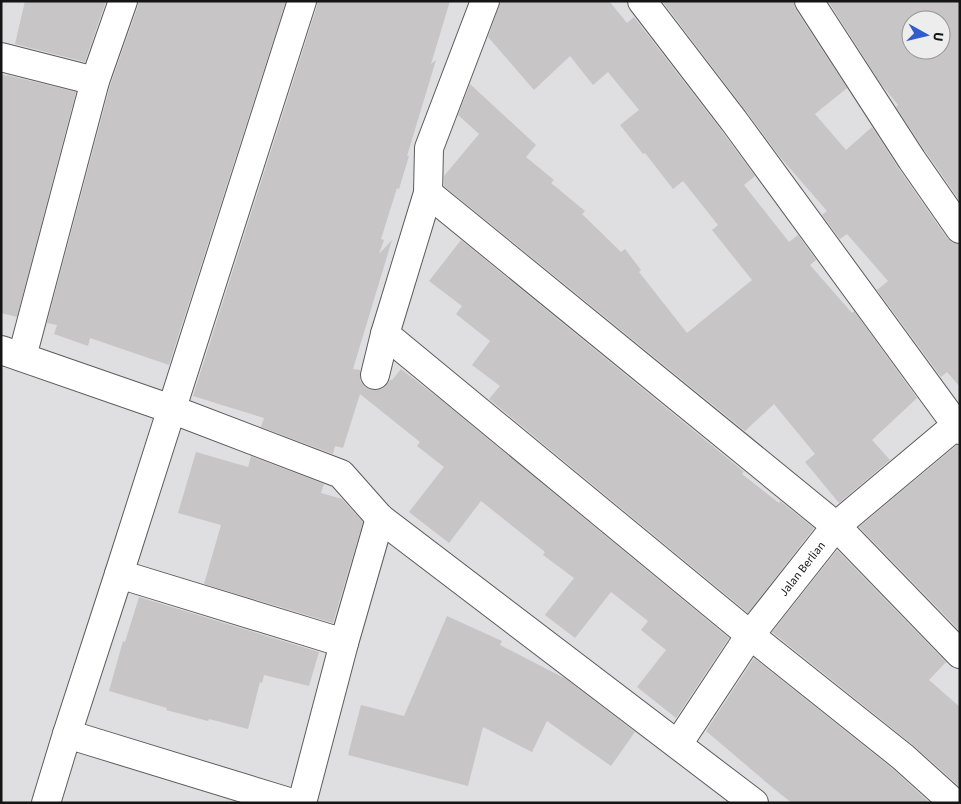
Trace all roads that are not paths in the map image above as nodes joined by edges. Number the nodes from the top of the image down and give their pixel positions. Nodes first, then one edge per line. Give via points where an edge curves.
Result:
1 (123, 1) edge
2 (302, 1) edge
3 (484, 1) edge
4 (642, 1) edge
5 (809, 1) edge
6 (1, 57) edge
7 (95, 81) junction
8 (428, 193) junction
9 (960, 229) edge
10 (385, 334) junction
11 (12, 353) edge
12 (375, 375) dead end
13 (171, 409) junction
14 (958, 426) edge
15 (380, 518) junction
16 (836, 526) junction
17 (119, 574) junction
18 (750, 634) junction
19 (344, 643) junction
20 (960, 654) edge
21 (67, 734) junction
22 (678, 744) junction
23 (46, 803) edge
24 (292, 803) edge
25 (302, 803) edge
26 (754, 803) edge
27 (954, 803) edge

1 - 7 street
2 - 13 street
3 - 8 street via 429,148
4 - 14 street
5 - 9 street
6 - 7 street
7 - 11 street
8 - 10 street
8 - 16 street
10 - 12 street
10 - 18 street
11 - 13 street
13 - 15 street via 341,474
13 - 17 street
14 - 16 street, Jalan Berlian
15 - 19 street
15 - 22 street
16 - 18 street, Jalan Berlian
16 - 20 street
17 - 19 street
17 - 21 street
18 - 22 street, Jalan Berlian
18 - 27 street via 903,757
19 - 25 street
21 - 23 street
21 - 24 street
22 - 26 street

